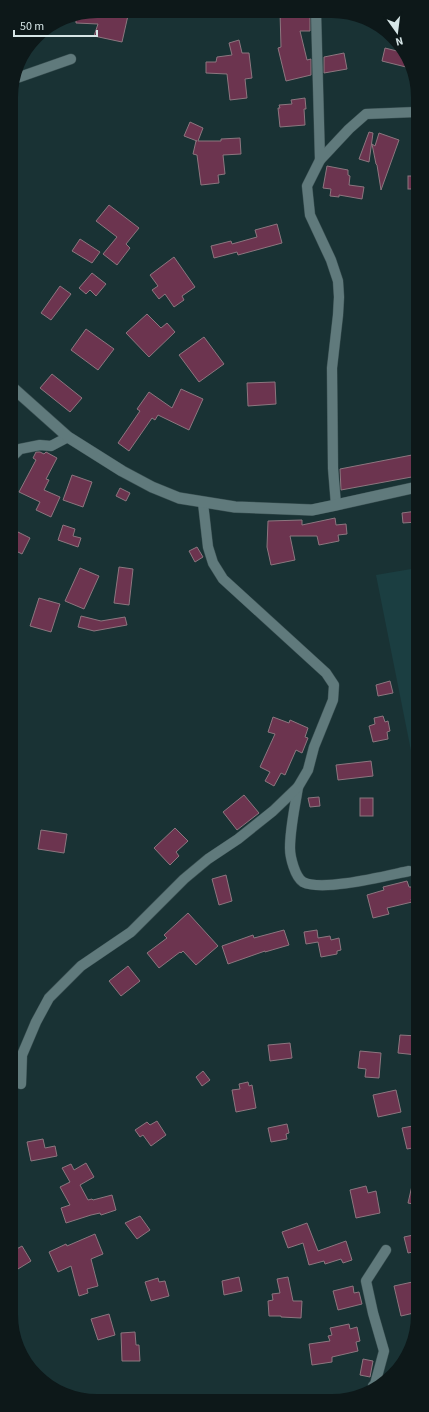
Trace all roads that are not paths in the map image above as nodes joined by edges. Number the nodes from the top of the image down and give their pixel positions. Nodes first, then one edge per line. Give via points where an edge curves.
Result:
1 (316, 18) edge
2 (71, 58) dead end
3 (21, 76) edge
4 (411, 112) edge
5 (320, 160) junction
6 (18, 392) edge
7 (68, 437) junction
8 (18, 451) edge
9 (411, 488) edge
10 (203, 503) junction
11 (336, 505) junction
12 (298, 787) junction
13 (408, 871) dead end
14 (21, 1084) dead end
15 (386, 1250) dead end
16 (376, 1381) edge

1 - 5 street
2 - 3 street
4 - 5 street via 366,114
5 - 11 street via 307,186 310,215 338,281 338,315 332,368
6 - 7 street
7 - 8 street via 50,446 40,445
7 - 10 street via 152,487 179,498
9 - 11 street
10 - 11 street via 286,510 312,510
10 - 12 street via 208,547 213,564 223,579 326,673 334,685 333,700 314,747 308,770
12 - 13 street via 290,849 295,872 301,881 333,885
12 - 14 street via 273,811 184,879 131,932 82,966 49,998 22,1055
15 - 16 street via 366,1281 384,1351

